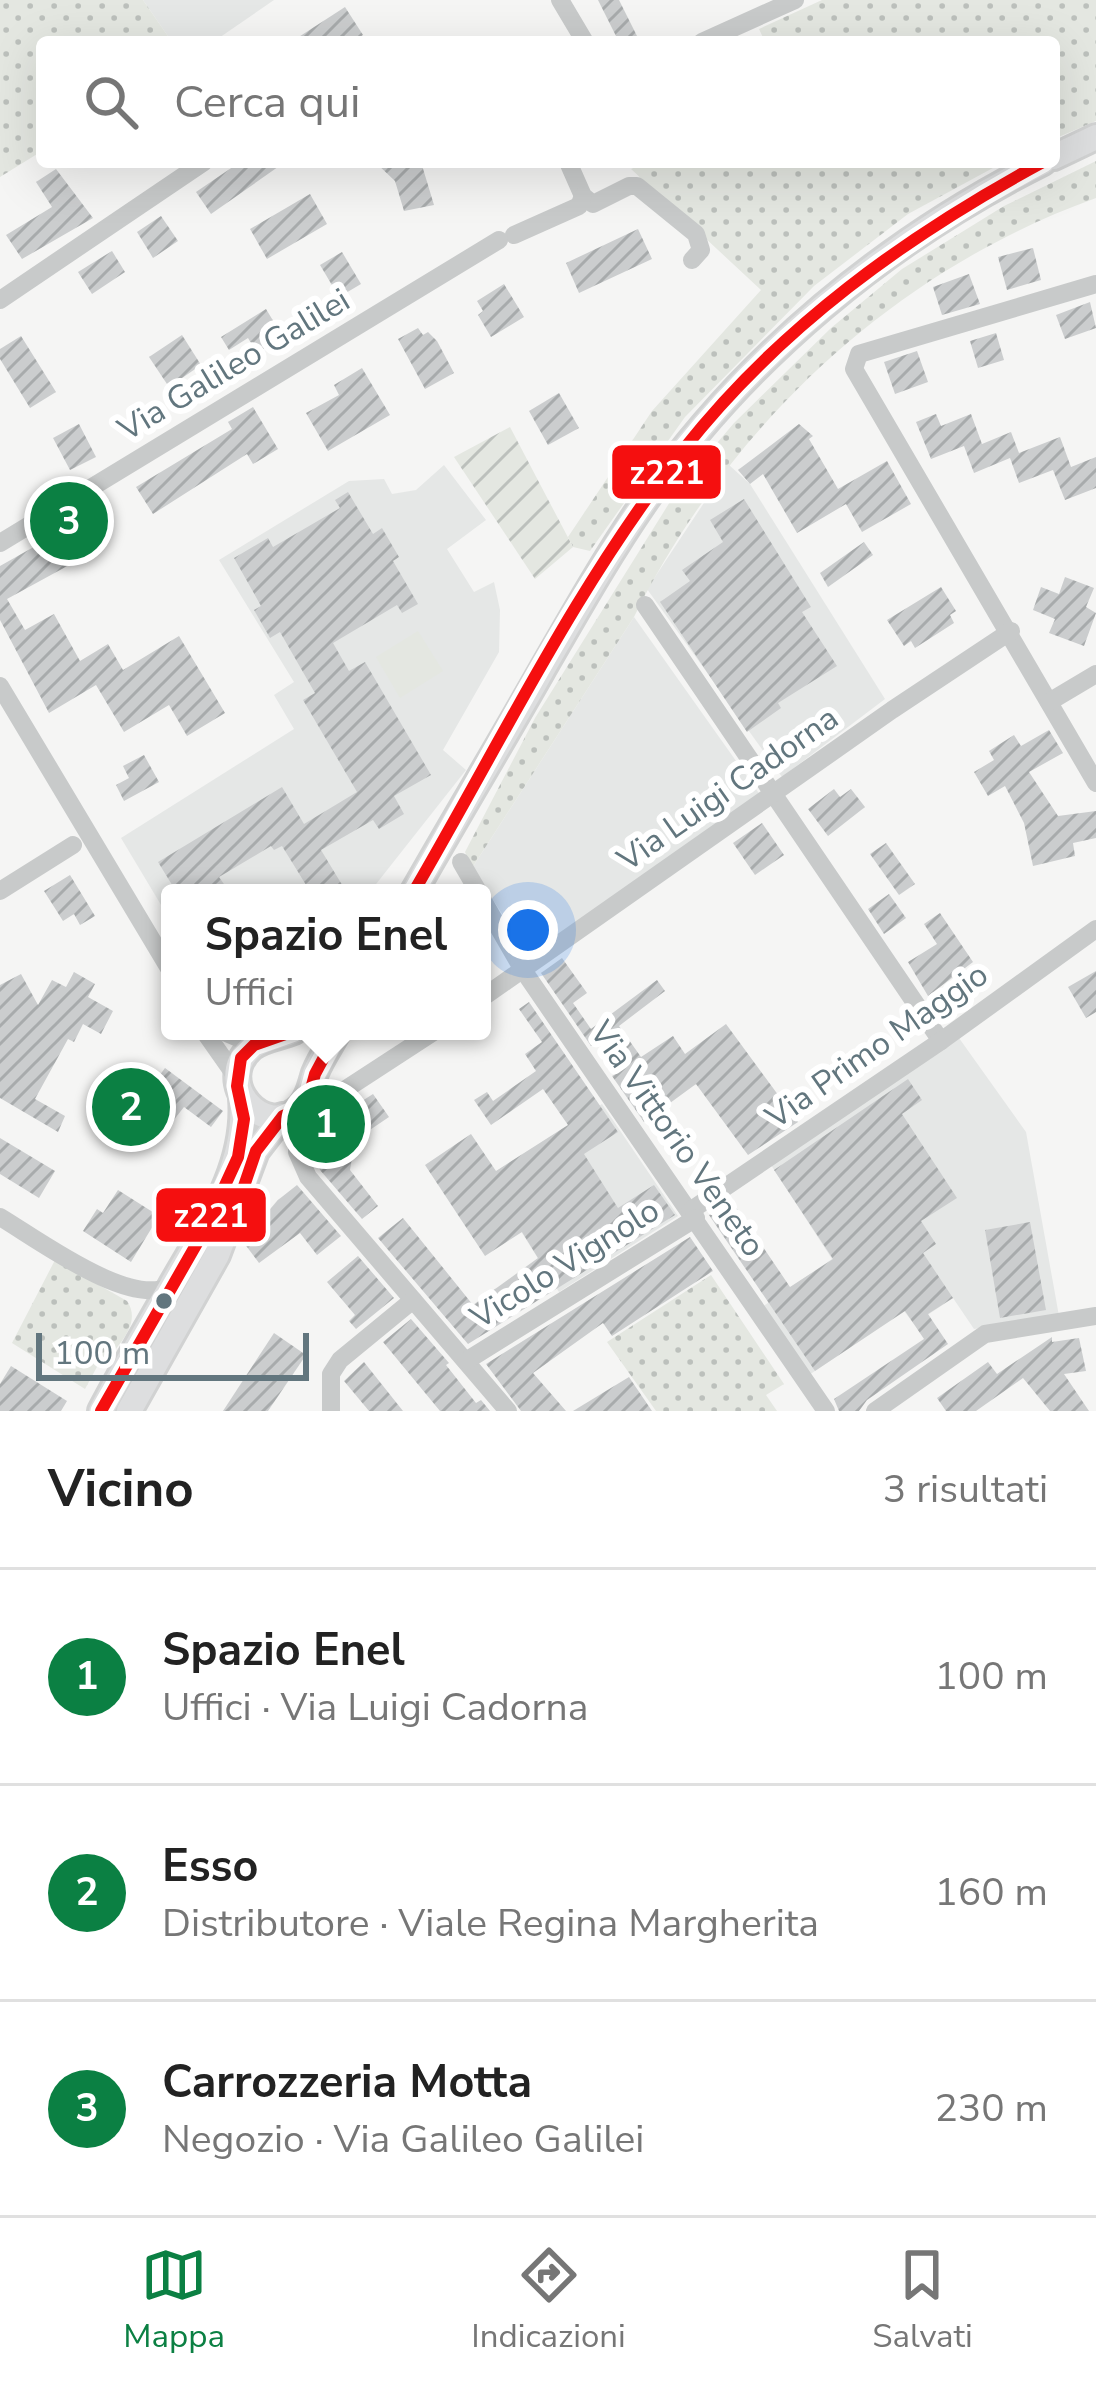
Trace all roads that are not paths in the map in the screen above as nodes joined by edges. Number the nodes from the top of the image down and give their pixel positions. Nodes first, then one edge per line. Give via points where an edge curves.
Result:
1 (560, 0) edge
2 (795, 0) edge
3 (581, 36) edge
4 (715, 36) edge
5 (1096, 137) edge
6 (1060, 154) edge
7 (195, 168) edge
8 (571, 168) edge
9 (1031, 168) edge
10 (584, 196) junction
11 (692, 260) dead end
12 (1096, 284) edge
13 (0, 300) edge
14 (0, 542) edge
15 (645, 605) dead end
16 (1011, 631) junction
17 (1096, 674) edge
18 (0, 686) edge
19 (1049, 701) junction
20 (1096, 783) edge
21 (776, 794) junction
22 (74, 845) dead end
23 (461, 862) dead end
24 (418, 884) edge
25 (473, 884) edge
26 (0, 891) edge
27 (491, 915) edge
28 (1096, 929) edge
29 (161, 955) edge
30 (523, 970) junction
31 (491, 992) edge
32 (210, 1040) edge
33 (271, 1040) edge
34 (284, 1040) edge
35 (333, 1040) edge
36 (421, 1040) edge
37 (941, 1041) junction
38 (314, 1076) junction
39 (240, 1088) junction
40 (346, 1089) junction
41 (295, 1110) junction
42 (693, 1214) junction
43 (0, 1217) edge
44 (171, 1285) junction
45 (413, 1300) junction
46 (1096, 1316) edge
47 (466, 1361) junction
48 (101, 1411) edge
49 (130, 1411) edge
50 (331, 1411) edge
51 (508, 1411) edge
52 (826, 1411) edge
53 (875, 1411) edge

1 - 3 street
2 - 4 street
5 - 6 main road
7 - 13 street
8 - 10 street
9 - 24 main road via 901,244 724,403 645,500
10 - 11 street via 593,203 637,186 696,234 701,250
10 - 14 street, Via Galileo Galilei via 579,206 506,237
12 - 16 street via 859,354 854,370
15 - 21 street
16 - 19 street
16 - 21 street, Via Luigi Cadorna
17 - 19 street
18 - 29 street
19 - 20 street
21 - 30 street, Via Luigi Cadorna
21 - 37 street
22 - 26 street
23 - 25 street, Via Vittorio Veneto
27 - 30 street, Via Vittorio Veneto
28 - 37 street, Via Primo Maggio
30 - 31 street, Via Luigi Cadorna
30 - 42 street, Via Vittorio Veneto
32 - 39 street
33 - 39 main road via 241,1058
34 - 38 main road via 303,1051
35 - 38 main road
36 - 40 street
37 - 42 street, Via Primo Maggio
38 - 40 street
38 - 41 main road
39 - 41 main road via 264,1115
39 - 44 main road via 238,1157
40 - 41 street
41 - 45 street via 308,1177
41 - 49 main road via 256,1151 217,1256
42 - 47 street, Vicolo Vignolo
42 - 52 street, Via Vittorio Veneto
43 - 44 street via 116,1284 146,1293
44 - 48 main road
45 - 47 street
45 - 50 street via 340,1360 331,1374
46 - 53 street via 985,1334
47 - 51 street

